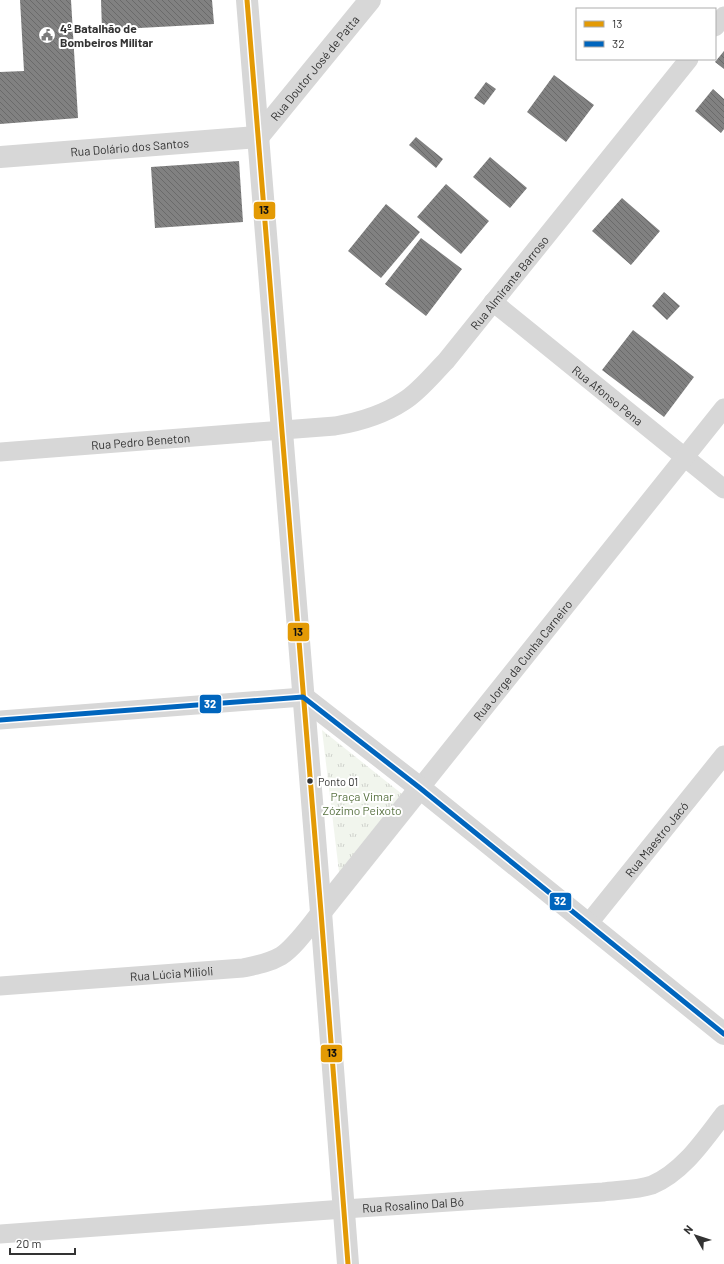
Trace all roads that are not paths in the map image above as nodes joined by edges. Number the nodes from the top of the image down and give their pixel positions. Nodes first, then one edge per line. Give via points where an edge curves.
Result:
1 (247, 0) edge
2 (370, 0) edge
3 (724, 16) edge
4 (716, 26) edge
5 (688, 60) edge
6 (258, 137) junction
7 (0, 157) edge
8 (493, 302) junction
9 (724, 408) edge
10 (282, 430) junction
11 (0, 452) edge
12 (685, 457) junction
13 (724, 489) edge
14 (303, 697) junction
15 (0, 720) edge
16 (724, 755) edge
17 (420, 788) junction
18 (321, 912) junction
19 (588, 924) junction
20 (0, 986) edge
21 (724, 1034) edge
22 (724, 1114) edge
23 (344, 1209) junction
24 (0, 1234) edge
25 (348, 1264) edge

1 - 6 street
2 - 6 street, Rua Doutor José de Patta
3 - 4 street
5 - 8 street, Rua Almirante Barroso
6 - 7 street, Rua Dolário dos Santos
6 - 10 street
8 - 10 street, Rua Almirante Barroso via 446,360 405,401 380,414 354,423
8 - 12 street, Rua Afonso Pena
9 - 12 street, Rua Jorge da Cunha Carneiro
10 - 11 street, Rua Pedro Beneton
10 - 14 street
12 - 13 street, Rua Afonso Pena
12 - 17 street, Rua Jorge da Cunha Carneiro
14 - 15 street
14 - 17 street
14 - 18 street
16 - 19 street, Rua Maestro Jacó
17 - 18 street, Rua Jorge da Cunha Carneiro
17 - 19 street
18 - 20 street, Rua Lúcia Milioli via 282,955 251,967
18 - 23 street
19 - 21 street
22 - 23 street, Rua Rosalino Dal Bó via 681,1166 651,1185 603,1192
23 - 24 street, Rua Rosalino Dal Bó
23 - 25 street

